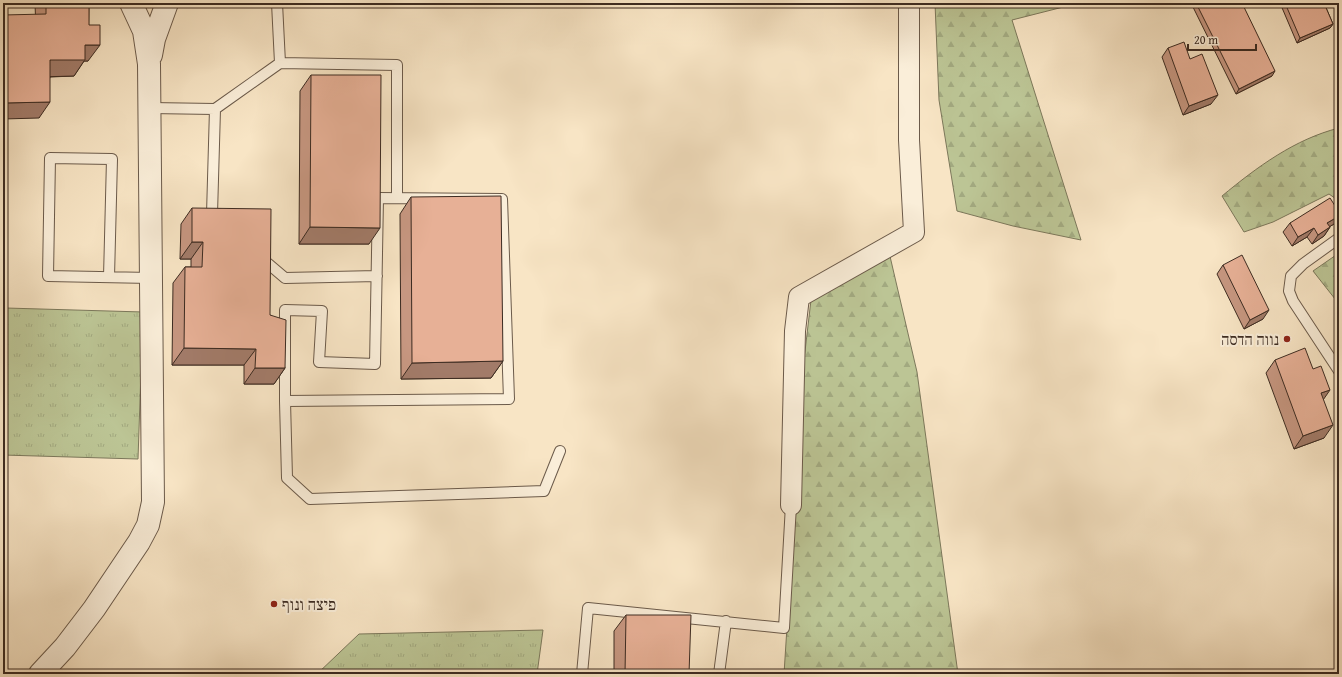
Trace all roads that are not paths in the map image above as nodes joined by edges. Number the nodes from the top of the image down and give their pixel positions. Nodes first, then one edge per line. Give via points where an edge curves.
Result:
1 (131, 3) edge
2 (167, 3) edge
3 (277, 3) edge
4 (909, 3) edge
5 (280, 63) junction
6 (149, 64) junction
7 (150, 108) junction
8 (215, 109) junction
9 (397, 198) junction
10 (227, 214) edge
11 (1339, 238) edge
12 (265, 246) edge
13 (377, 276) junction
14 (109, 277) junction
15 (151, 278) junction
16 (1339, 371) edge
17 (285, 401) junction
18 (560, 451) dead end
19 (791, 505) joint
20 (726, 621) junction
21 (40, 674) edge
22 (582, 674) edge
23 (719, 674) edge

1 - 6 street via 144,31
2 - 6 street via 154,39
3 - 5 lane
4 - 19 street via 909,140 914,232 799,297 795,331
5 - 8 lane
5 - 9 lane via 397,65
6 - 7 street
7 - 8 lane
7 - 15 street
8 - 10 lane via 212,214
9 - 13 lane via 378,198
9 - 17 lane via 502,199 509,399
11 - 16 lane via 1291,276 1290,291 1293,301
12 - 13 lane via 265,261 285,278
13 - 17 lane via 375,364 319,362 322,311 285,310
14 - 14 lane via 48,276 50,158 112,159
14 - 15 lane
15 - 21 street via 154,484 148,525 94,609
17 - 18 lane via 287,478 310,499 544,491
19 - 20 lane via 784,628
20 - 22 lane via 588,608
20 - 23 lane

